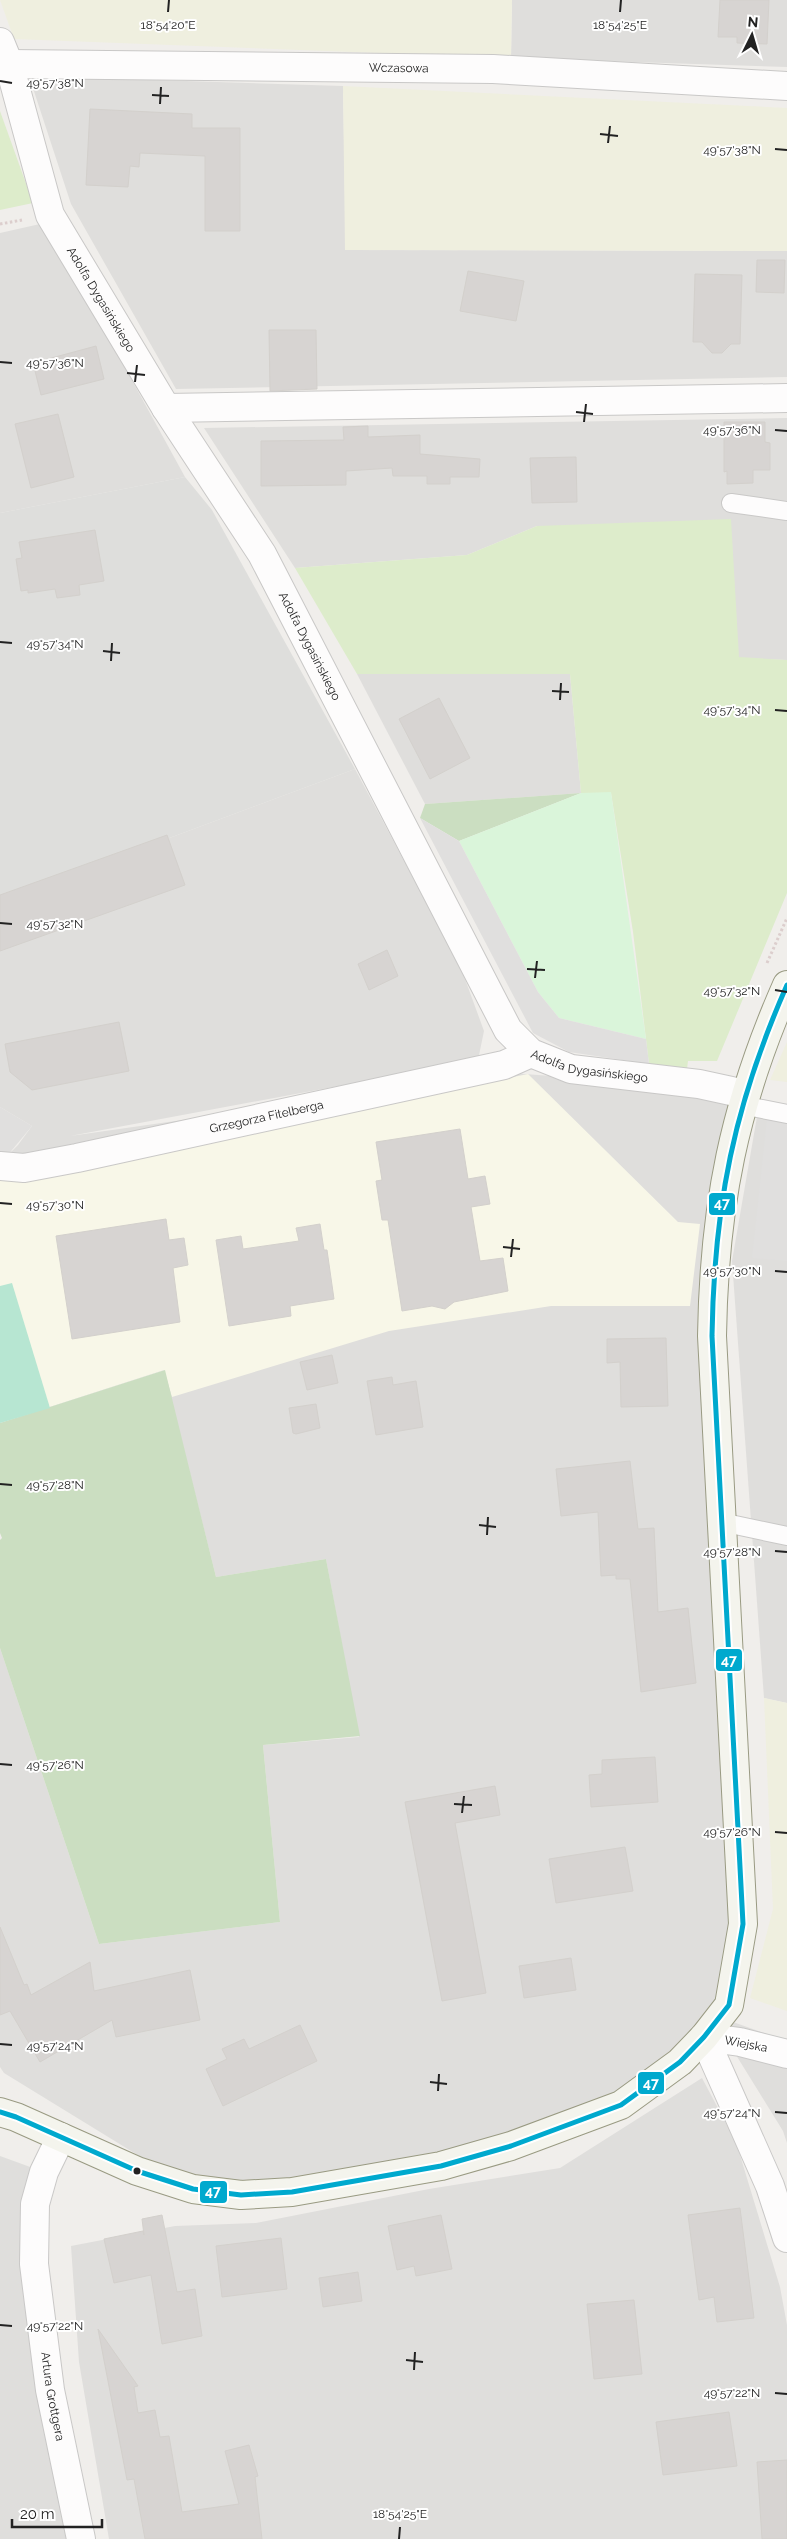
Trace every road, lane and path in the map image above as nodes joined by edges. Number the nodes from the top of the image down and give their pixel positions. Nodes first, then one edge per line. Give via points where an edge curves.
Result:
1 (3, 57) edge
2 (787, 86) edge
3 (787, 398) edge
4 (166, 408) junction
5 (731, 502) dead end
6 (787, 511) edge
7 (787, 985) edge
8 (531, 1053) junction
9 (744, 1100) junction
10 (787, 1114) edge
11 (0, 1166) edge
12 (721, 1522) junction
13 (787, 1536) edge
14 (704, 2037) junction
15 (787, 2054) edge
16 (0, 2112) edge
17 (61, 2137) junction
18 (787, 2238) edge
19 (80, 2539) edge

1 - 2 street, Wczasowa via 493,69
1 - 4 street, Adolfa Dygasińskiego via 50,215
3 - 4 street
4 - 8 street, Adolfa Dygasińskiego via 262,554 508,1030
5 - 6 lane
7 - 9 main road
8 - 9 street, Adolfa Dygasińskiego via 571,1068 699,1084
8 - 11 street, Grzegorza Fitelberga via 504,1065 87,1156 24,1168
9 - 10 lane
9 - 12 main road via 723,1185 713,1278 712,1336
12 - 13 lane
12 - 14 main road via 743,1924 729,2006
14 - 15 street, Wiejska
14 - 17 main road via 680,2062 621,2105 511,2146 441,2166 347,2184 292,2192 241,2194 192,2189 137,2171
14 - 18 street via 763,2169
16 - 17 main road
17 - 19 street, Artura Grottgera via 44,2172 35,2204 34,2264 50,2390

